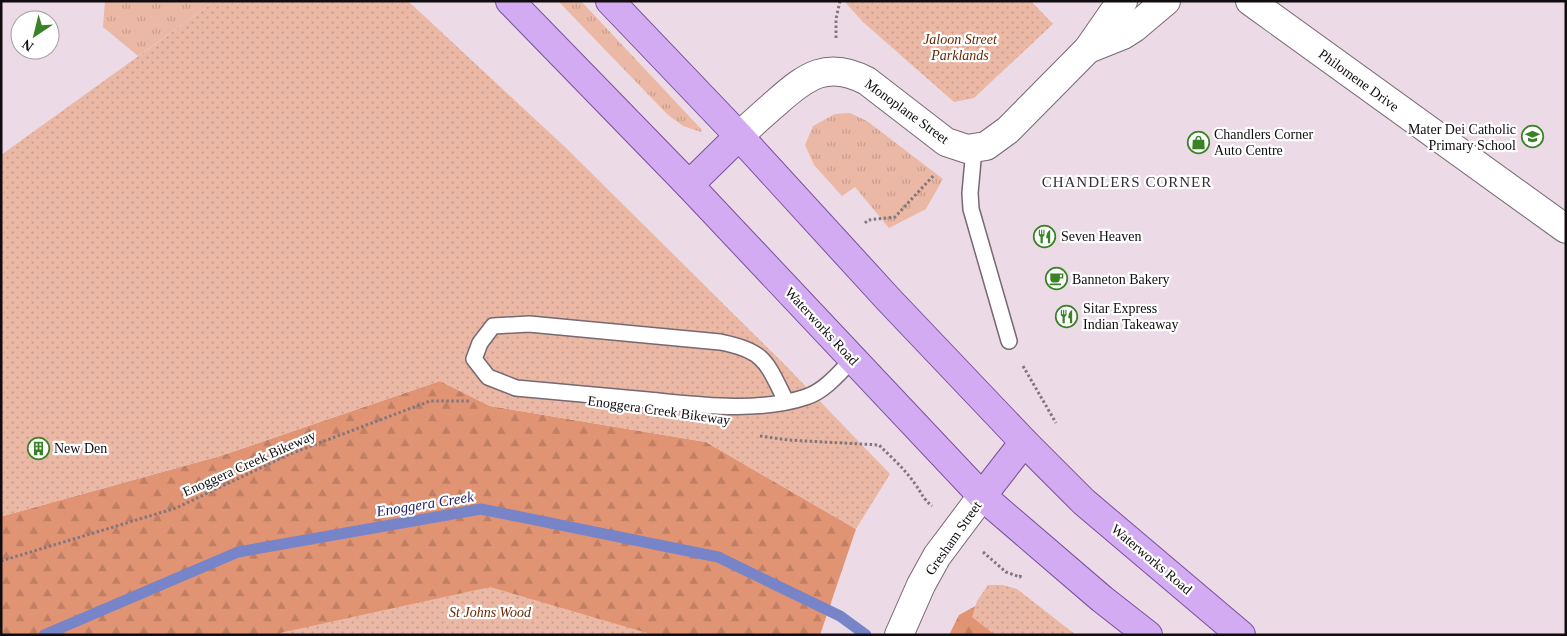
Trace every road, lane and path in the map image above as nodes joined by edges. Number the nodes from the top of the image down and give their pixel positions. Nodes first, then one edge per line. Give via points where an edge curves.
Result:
1 (510, 1) edge
2 (610, 1) edge
3 (1123, 1) edge
4 (1166, 1) edge
5 (1250, 1) edge
6 (1088, 49) junction
7 (739, 136) junction
8 (974, 149) junction
9 (937, 172) dead end
10 (689, 185) junction
11 (1566, 229) edge
12 (839, 244) junction
13 (1009, 341) joint
14 (853, 359) junction
15 (479, 401) dead end
16 (786, 401) junction
17 (1056, 423) dead end
18 (752, 435) dead end
19 (1024, 442) junction
20 (982, 496) junction
21 (957, 528) junction
22 (1036, 541) junction
23 (1, 561) edge
24 (899, 635) edge
25 (1148, 635) edge
26 (1241, 635) edge

1 - 10 main road, Waterworks Road
2 - 7 main road, Waterworks Road
3 - 6 street
4 - 6 street via 1123,35
5 - 11 street, Philomene Drive
6 - 8 street via 1002,136
7 - 8 street, Monoplane Street via 805,78 836,71 867,81 946,142
7 - 10 main road
7 - 12 main road, Waterworks Road
8 - 13 lane via 971,209
9 - 12 path via 895,217 868,220
10 - 14 main road, Waterworks Road
12 - 19 main road, Waterworks Road
13 - 17 path
14 - 16 lane via 808,397
14 - 20 main road, Waterworks Road
15 - 23 path, Enoggera Creek Bikeway via 430,401 290,454 176,508
16 - 16 lane via 763,358 749,349 720,342 529,324 493,326 480,343 474,360 488,377 516,388 703,406 753,406
18 - 21 path via 879,445 916,484 923,498
19 - 20 main road
19 - 26 main road, Waterworks Road via 1084,502
20 - 21 street, Gresham Street
20 - 22 main road, Waterworks Road
21 - 22 path via 1006,572 1020,577
21 - 24 street, Gresham Street via 921,585
22 - 25 main road, Waterworks Road

